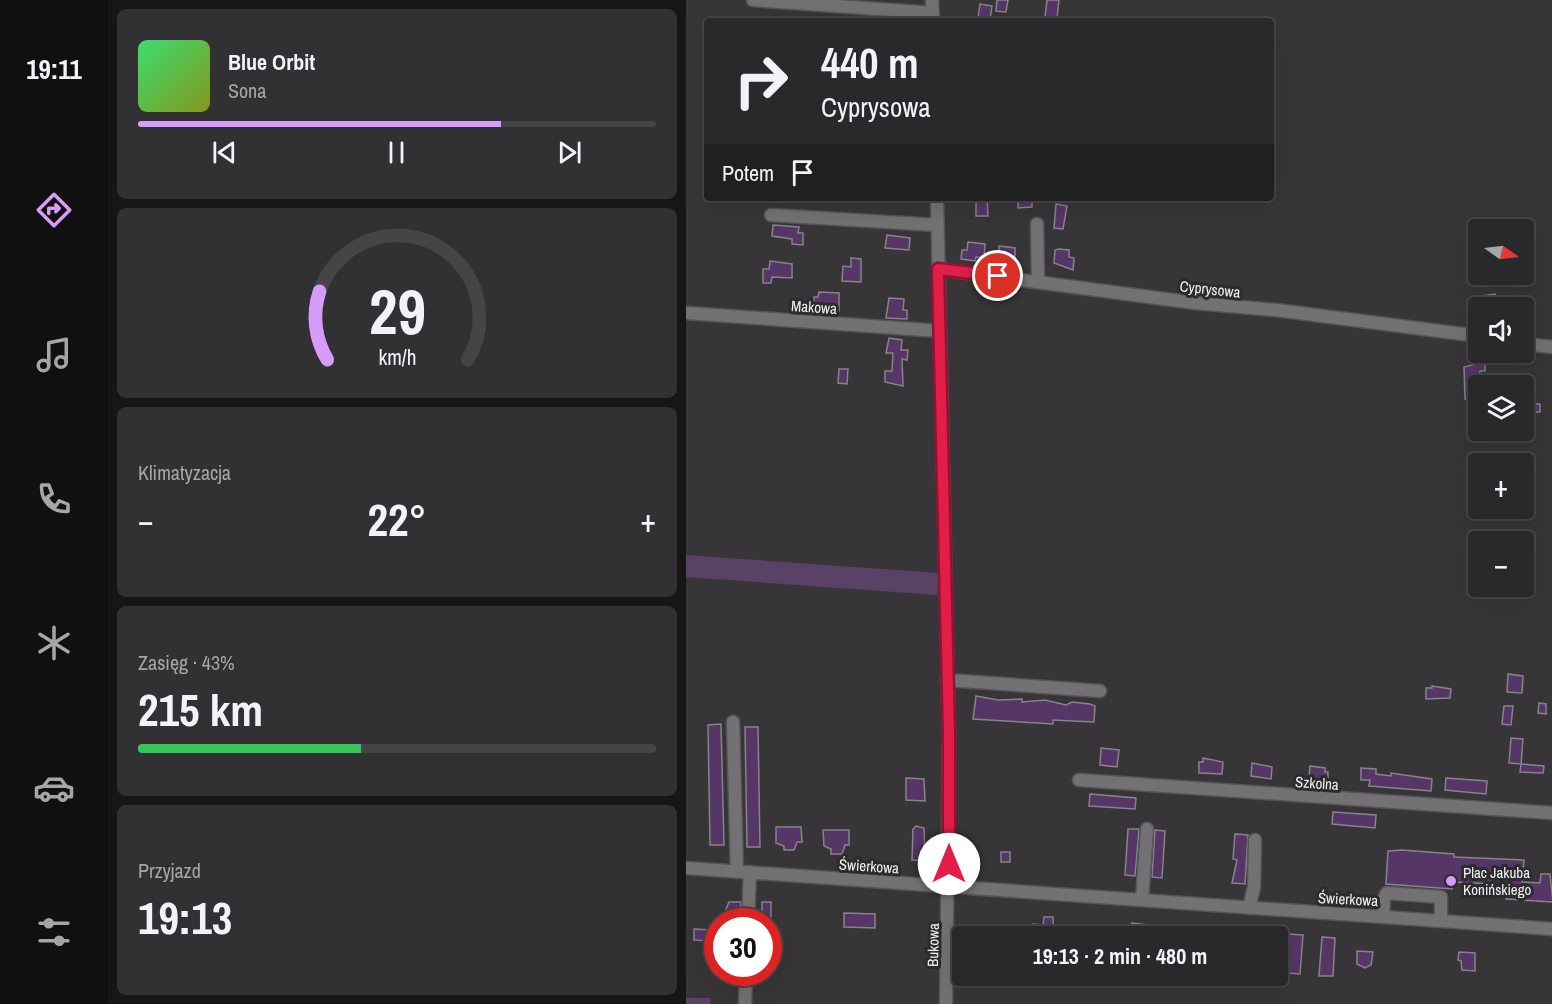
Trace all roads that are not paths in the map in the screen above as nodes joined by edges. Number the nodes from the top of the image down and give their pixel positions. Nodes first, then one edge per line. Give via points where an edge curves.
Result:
1 (752, 0) edge
2 (932, 0) edge
3 (933, 17) edge
4 (937, 201) edge
5 (770, 215) dead end
6 (1037, 224) dead end
7 (937, 225) junction
8 (938, 269) junction
9 (1038, 281) junction
10 (686, 313) edge
11 (940, 331) junction
12 (1468, 335) edge
13 (1534, 345) edge
14 (1553, 347) edge
15 (947, 680) junction
16 (1100, 691) dead end
17 (733, 722) dead end
18 (1079, 780) dead end
19 (1553, 813) edge
20 (1147, 829) dead end
21 (1255, 840) dead end
22 (686, 868) edge
23 (743, 872) junction
24 (949, 887) junction
25 (1142, 900) junction
26 (747, 908) edge
27 (1249, 908) junction
28 (1383, 916) junction
29 (1440, 921) junction
30 (1553, 929) edge
31 (746, 986) edge
32 (745, 1004) edge
33 (946, 1004) edge

1 - 3 street
2 - 3 street
4 - 7 street, Bukowa
5 - 7 street
6 - 9 street
7 - 8 street, Bukowa
8 - 9 street, Cyprysowa
8 - 11 street, Bukowa
9 - 12 street, Cyprysowa
10 - 11 street, Makowa
11 - 15 street, Bukowa
13 - 14 street
15 - 16 street
15 - 24 street, Bukowa
17 - 23 street
18 - 19 street, Szkolna
20 - 25 street
21 - 27 street via 1254,887
22 - 23 street, Świerkowa
23 - 24 street, Świerkowa
23 - 26 street
24 - 25 street, Świerkowa
24 - 33 street, Bukowa
25 - 27 street, Świerkowa
27 - 28 street, Świerkowa
28 - 29 street, Świerkowa
28 - 29 street via 1387,893 1440,897
29 - 30 street, Świerkowa
31 - 32 street

